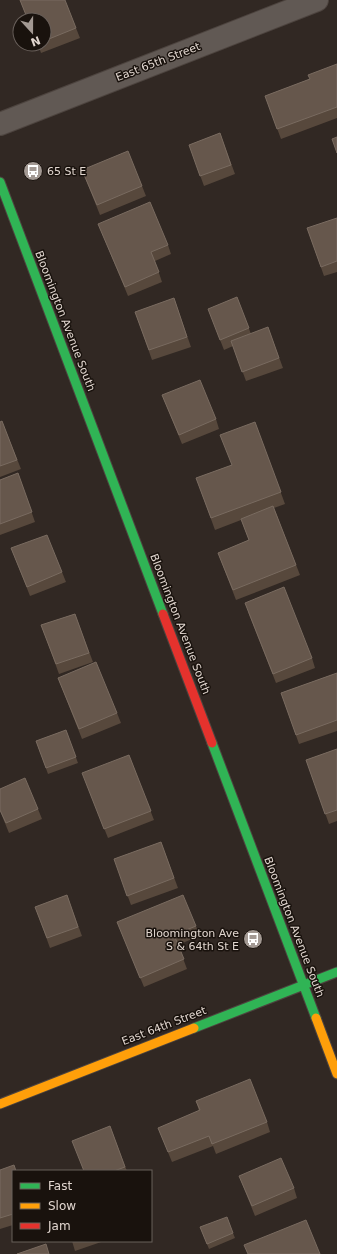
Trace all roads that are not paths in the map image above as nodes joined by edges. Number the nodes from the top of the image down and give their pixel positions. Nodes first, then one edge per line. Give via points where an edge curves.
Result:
1 (317, 0) edge
2 (0, 124) edge
3 (0, 182) edge
4 (337, 972) edge
5 (303, 985) junction
6 (337, 1074) edge
7 (0, 1104) edge

1 - 2 street, East 65th Street
3 - 5 street, Bloomington Avenue South
4 - 5 street, East 64th Street
5 - 6 street, Bloomington Avenue South
5 - 7 street, East 64th Street

